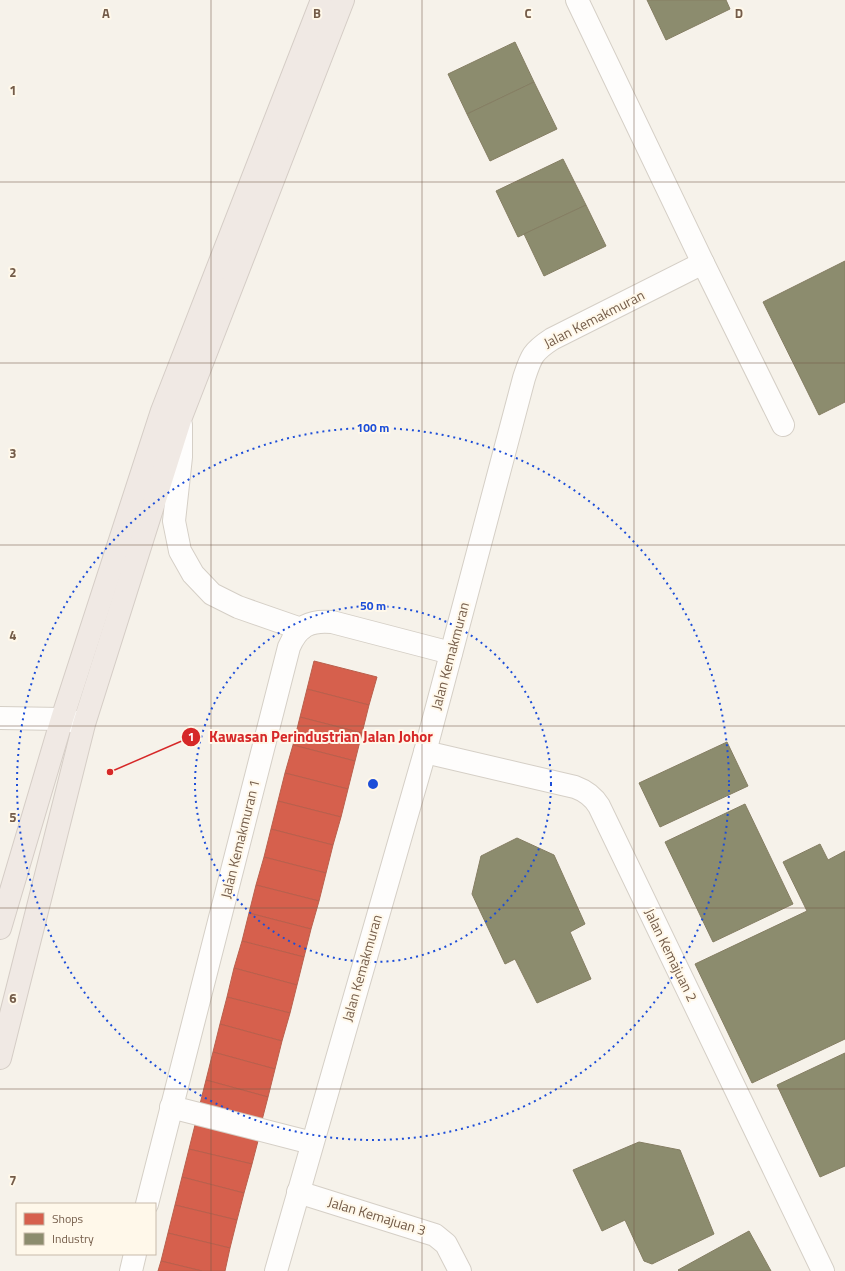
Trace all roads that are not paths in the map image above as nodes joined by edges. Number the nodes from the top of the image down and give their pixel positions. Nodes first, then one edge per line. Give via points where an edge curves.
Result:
1 (322, 0) edge
2 (343, 0) edge
3 (577, 0) edge
4 (703, 264) junction
5 (181, 418) junction
6 (783, 425) dead end
7 (300, 629) junction
8 (451, 653) junction
9 (0, 718) edge
10 (62, 719) junction
11 (84, 724) junction
12 (425, 752) junction
13 (0, 928) edge
14 (0, 1058) edge
15 (171, 1107) junction
16 (312, 1143) junction
17 (298, 1192) junction
18 (147, 1203) edge
19 (135, 1255) edge
20 (131, 1271) edge
21 (276, 1271) edge
22 (460, 1271) edge
23 (823, 1271) edge

1 - 10 highway via 162,411
2 - 5 highway
3 - 4 street
4 - 6 street
4 - 8 street, Jalan Kemakmuran via 552,339 539,347 530,358
5 - 7 street via 174,521 180,551 193,574 212,594 238,607
5 - 11 highway
7 - 8 street via 310,623 332,622
7 - 15 street, Jalan Kemakmuran 1 via 289,647
8 - 12 street, Jalan Kemakmuran
9 - 10 street
10 - 11 street
10 - 13 highway
11 - 14 highway
12 - 16 street, Jalan Kemakmuran
12 - 23 street, Jalan Kemajuan 2 via 575,787 595,800
15 - 16 street
15 - 18 street, Jalan Kemakmuran 1
16 - 17 street
17 - 21 street
17 - 22 street, Jalan Kemajuan 3 via 435,1235 446,1244
19 - 20 street

